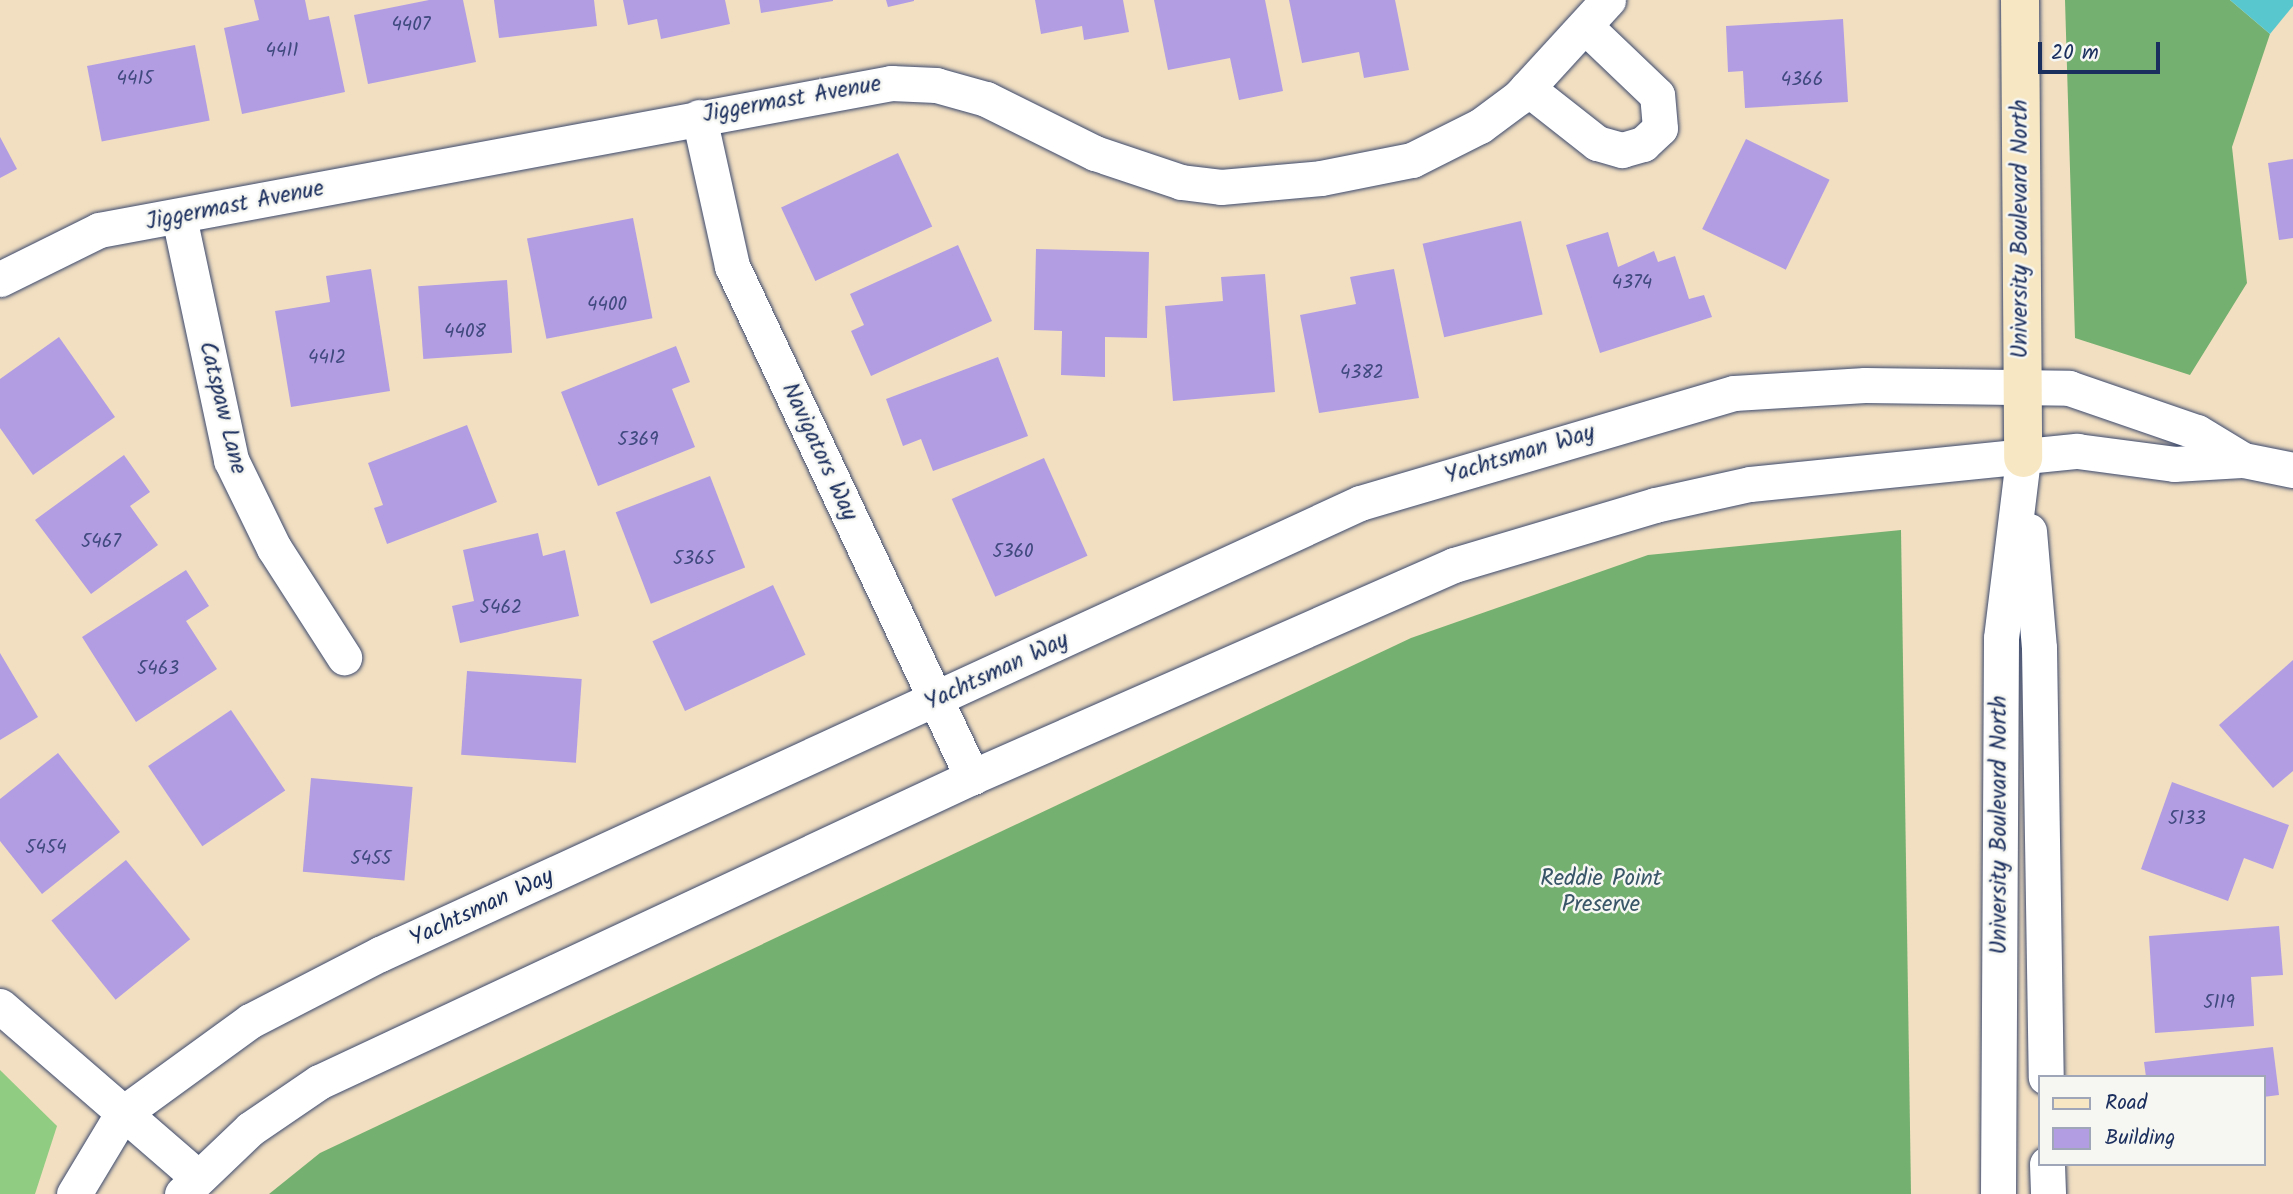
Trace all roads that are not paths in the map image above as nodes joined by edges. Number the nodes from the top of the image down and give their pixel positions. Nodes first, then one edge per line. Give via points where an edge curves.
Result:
1 (1608, 0) edge
2 (2020, 0) edge
3 (1587, 28) junction
4 (1527, 88) junction
5 (699, 117) junction
6 (179, 217) junction
7 (0, 279) edge
8 (2021, 384) junction
9 (2023, 458) junction
10 (2243, 460) junction
11 (2293, 470) edge
12 (344, 657) dead end
13 (934, 701) junction
14 (972, 777) junction
15 (0, 1006) edge
16 (2046, 1075) edge
17 (122, 1114) junction
18 (2047, 1166) edge
19 (189, 1185) edge
20 (74, 1194) edge
21 (1998, 1194) edge
22 (2048, 1194) edge

1 - 3 street, Jiggermast Avenue
2 - 8 street, University Boulevard North
3 - 4 street, Jiggermast Avenue
3 - 4 street via 1657,96 1660,128 1643,144 1622,150 1597,143
4 - 5 street, Jiggermast Avenue via 1480,126 1412,160 1321,178 1221,187 1181,182 1095,153 986,99 936,85 849,87
5 - 6 street, Jiggermast Avenue
5 - 13 street, Navigators Way via 732,266
6 - 7 street, Jiggermast Avenue via 99,230
6 - 12 street, Catspaw Lane via 231,460 274,548
8 - 9 street, University Boulevard North
8 - 10 street, Yachtsman Way via 2069,388 2172,423
8 - 13 street, Yachtsman Way via 1734,393 1604,429 1360,503
9 - 10 street via 2077,451 2174,464
9 - 14 street via 1750,484 1655,505 1466,561
9 - 16 street, University Boulevard North via 2039,648
9 - 21 street, University Boulevard North via 2001,638
10 - 11 street
13 - 14 street, Navigators Way
13 - 17 street, Yachtsman Way via 380,954 250,1021
14 - 19 street via 319,1082
15 - 17 street
17 - 19 street
17 - 20 street, Yachtsman Way
18 - 22 street

